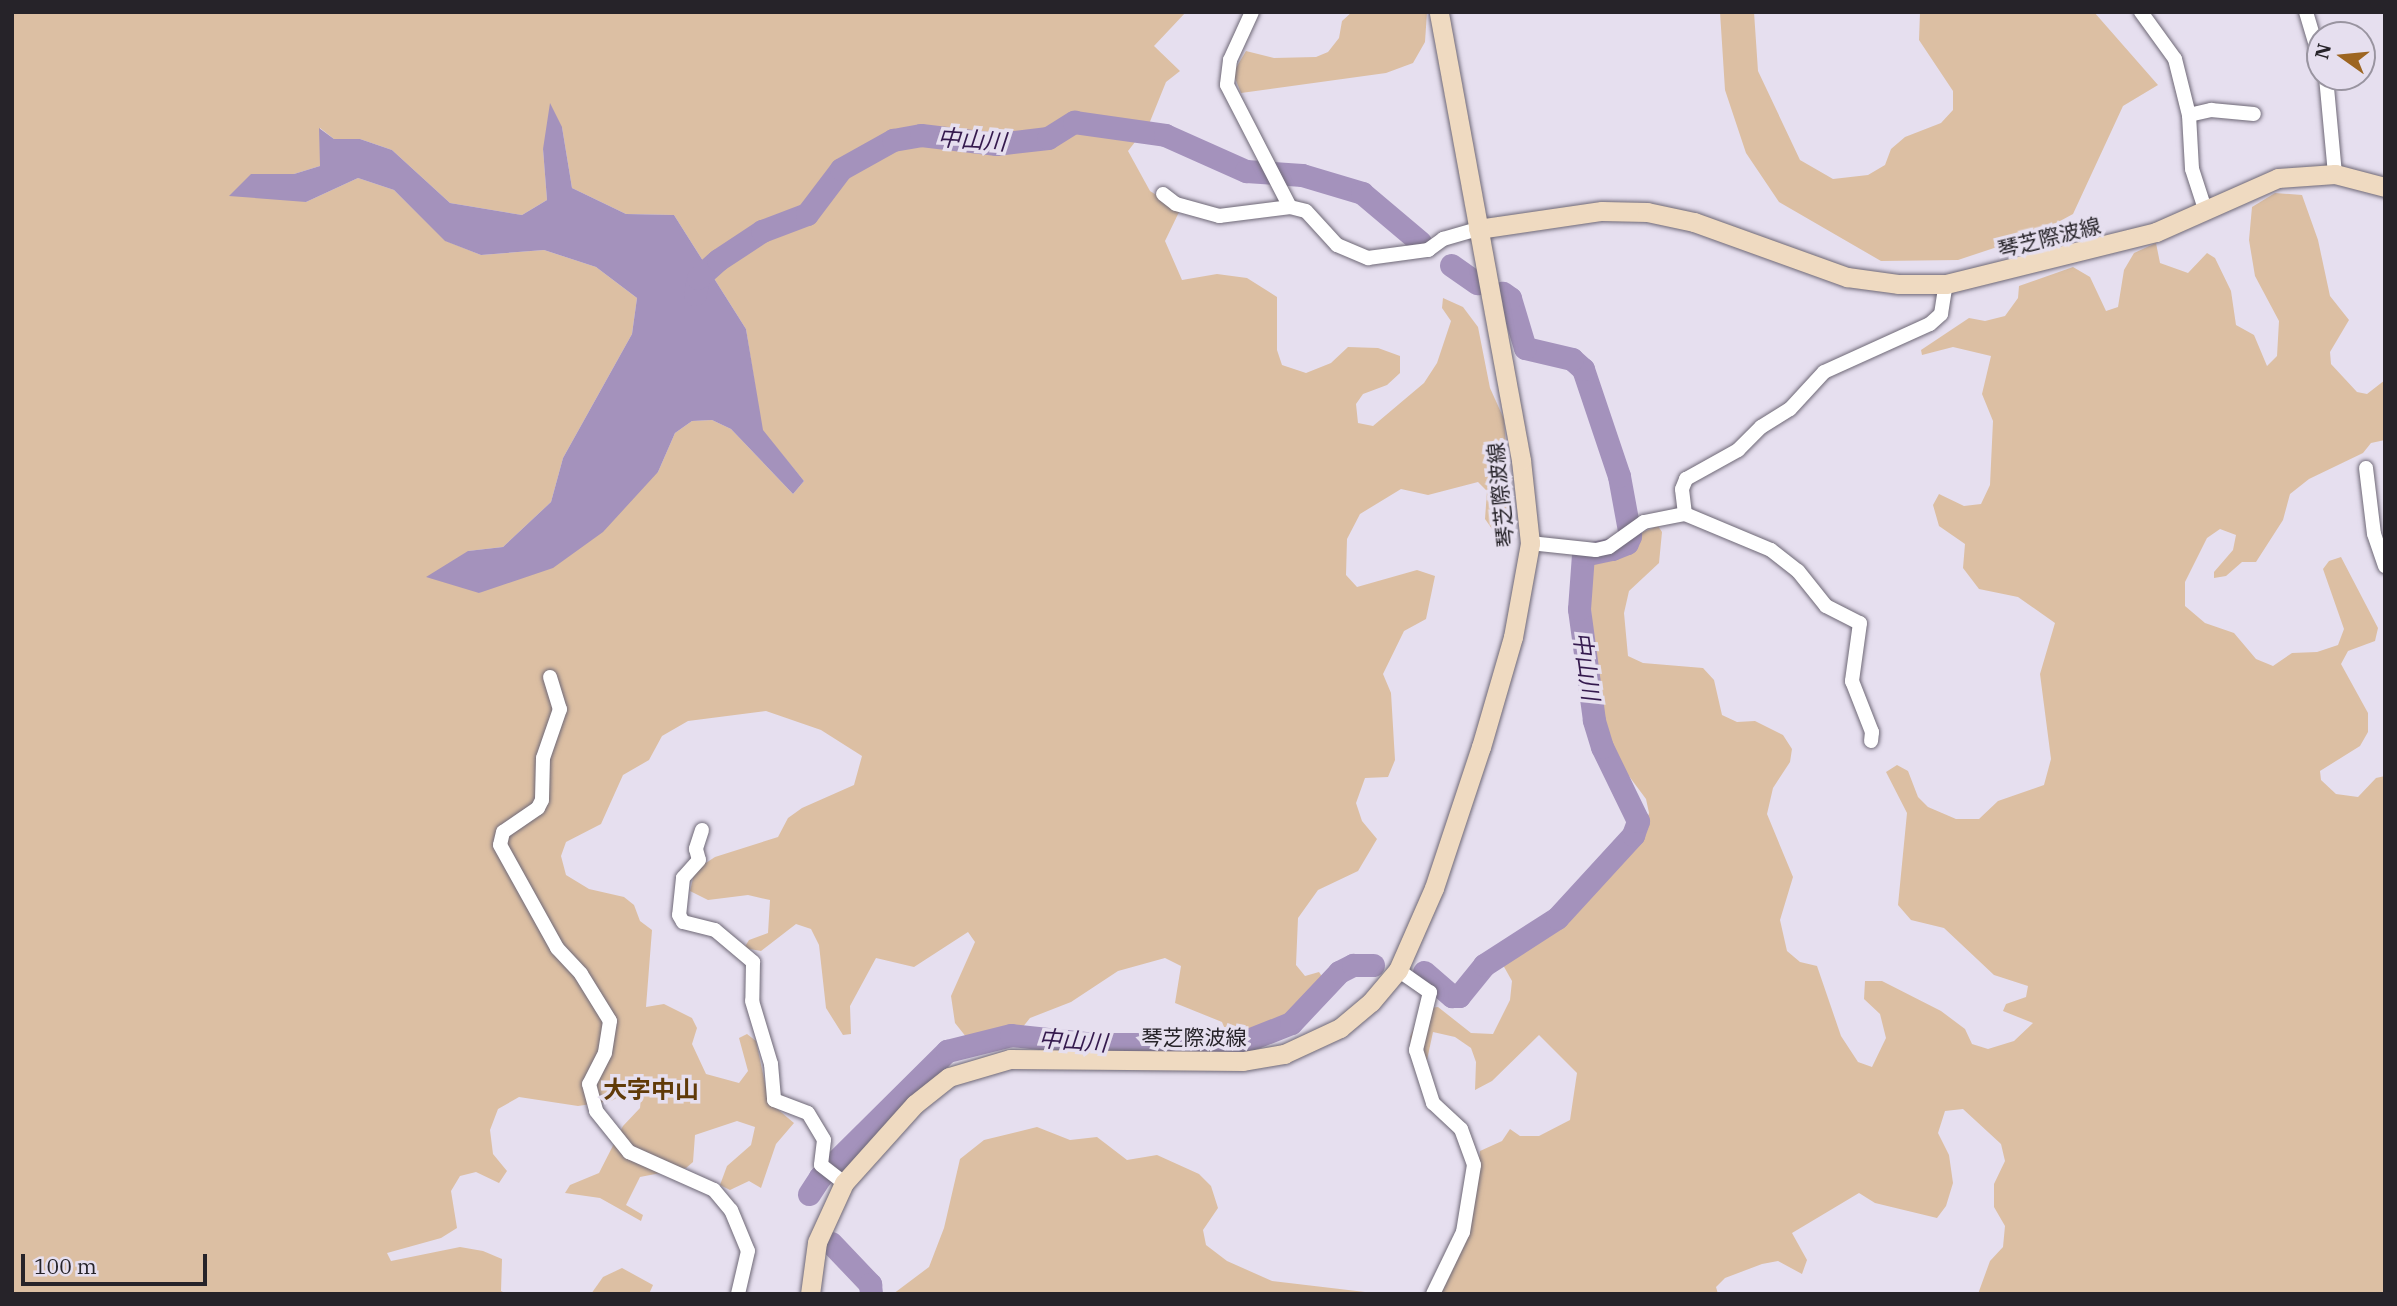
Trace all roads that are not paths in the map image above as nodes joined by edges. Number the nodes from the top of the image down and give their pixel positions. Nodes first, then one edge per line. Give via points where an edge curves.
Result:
1 (1252, 12) edge
2 (1439, 12) edge
3 (2141, 12) edge
4 (2327, 91) edge
5 (2254, 114) dead end
6 (2189, 115) junction
7 (2335, 174) junction
8 (2385, 187) edge
9 (1163, 194) dead end
10 (1290, 207) junction
11 (2206, 212) junction
12 (1478, 229) junction
13 (1946, 284) junction
14 (2366, 468) dead end
15 (1685, 514) junction
16 (1530, 542) junction
17 (2385, 566) edge
18 (550, 677) dead end
19 (1871, 741) dead end
20 (702, 830) dead end
21 (1398, 970) junction
22 (844, 1183) junction
23 (738, 1294) edge
24 (810, 1294) edge
25 (1433, 1294) edge

1 - 10 street via 1230,60 1227,85
2 - 12 main road
3 - 6 street via 2175,59
4 - 7 street
5 - 6 street via 2211,110
6 - 11 street via 2192,169
7 - 8 main road, 琴芝際波線
7 - 11 main road, 琴芝際波線 via 2268,181
9 - 10 street via 1176,204 1219,216
10 - 12 street via 1306,211 1337,244 1368,258 1427,250 1443,239
11 - 13 main road, 琴芝際波線 via 2118,243
12 - 13 main road, 琴芝際波線 via 1602,211 1647,212 1693,222 1847,277
12 - 16 main road, 琴芝際波線 via 1521,460
13 - 15 street via 1941,314 1930,324 1824,372 1790,409 1761,427 1738,450 1686,479 1682,489
14 - 17 street via 2374,534
15 - 16 street via 1644,523 1609,547
15 - 19 street via 1771,550 1798,571 1826,606 1860,623 1852,681 1872,732
16 - 21 main road, 琴芝際波線 via 1519,611 1484,734 1434,888
18 - 23 street via 561,709 543,758 542,800 538,808 503,832 499,845 557,948 581,974 610,1021 605,1053 589,1084 596,1111 629,1152 713,1190 731,1210 748,1251
20 - 22 street via 696,849 699,860 683,878 679,915 682,922 715,930 753,962 752,1001 771,1064 774,1100 808,1113 824,1140 821,1165
21 - 22 main road, 琴芝際波線 via 1371,1002 1340,1028 1304,1047 1263,1059 1010,1059 968,1069 924,1096
21 - 25 street via 1430,992 1416,1050 1433,1103 1461,1129 1474,1165 1463,1232
22 - 24 main road, 琴芝際波線 via 817,1242

